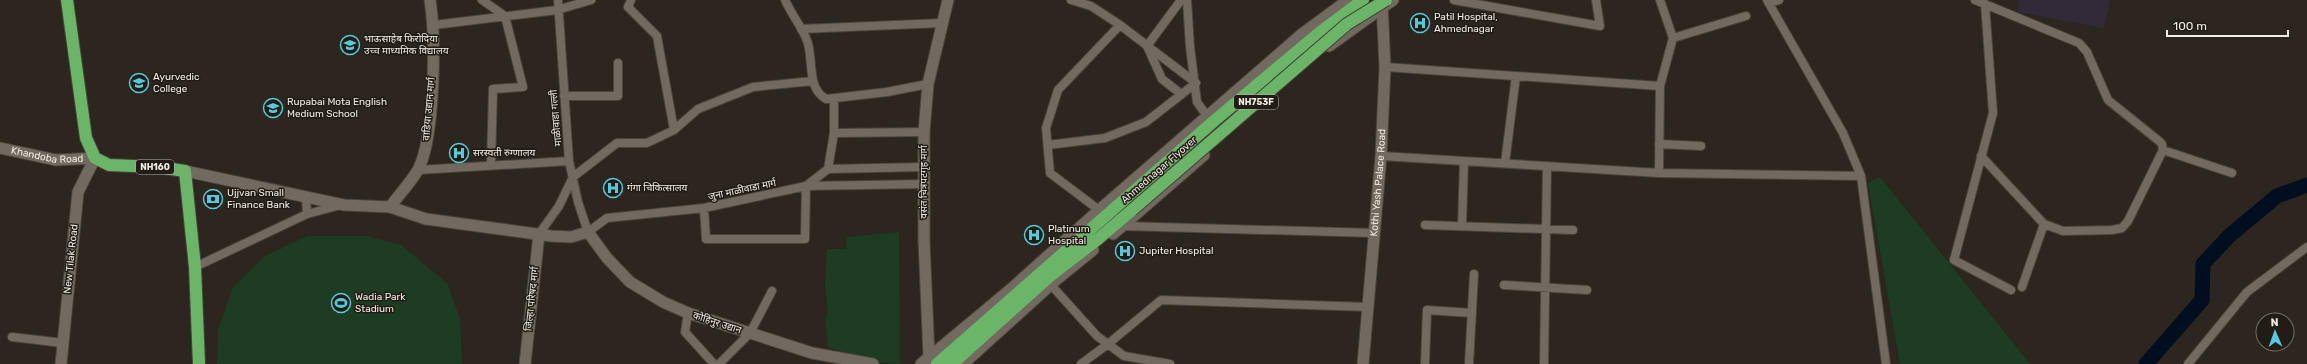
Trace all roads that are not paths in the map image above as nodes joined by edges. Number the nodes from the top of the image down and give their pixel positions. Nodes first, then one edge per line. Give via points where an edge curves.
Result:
1 (67, 0) edge
2 (430, 0) edge
3 (482, 0) edge
4 (558, 0) edge
5 (591, 0) edge
6 (631, 0) edge
7 (785, 0) edge
8 (948, 0) edge
9 (1071, 0) edge
10 (1182, 0) edge
11 (1187, 0) edge
12 (1348, 0) edge
13 (1363, 0) edge
14 (1393, 0) edge
15 (1454, 0) edge
16 (1596, 0) edge
17 (1660, 0) edge
18 (1779, 0) edge
19 (1975, 0) edge
20 (1768, 2) edge
21 (1383, 3) edge
22 (1985, 4) junction
23 (557, 10) junction
24 (505, 16) junction
25 (1746, 16) dead end
26 (942, 24) junction
27 (434, 25) junction
28 (1120, 25) junction
29 (801, 29) junction
30 (1673, 38) junction
31 (1147, 46) junction
32 (618, 63) dead end
33 (1384, 67) junction
34 (1516, 76) junction
35 (813, 81) junction
36 (1196, 83) junction
37 (928, 84) junction
38 (1660, 86) junction
39 (1181, 94) junction
40 (564, 96) junction
41 (834, 98) junction
42 (1207, 116) junction
43 (674, 130) junction
44 (924, 132) junction
45 (834, 133) junction
46 (1659, 144) junction
47 (1048, 146) junction
48 (1701, 146) dead end
49 (0, 148) edge
50 (2163, 150) junction
51 (1381, 156) junction
52 (1981, 156) junction
53 (95, 158) junction
54 (569, 161) junction
55 (1464, 161) junction
56 (1505, 163) junction
57 (491, 164) junction
58 (1547, 166) junction
59 (923, 167) junction
60 (828, 169) junction
61 (418, 170) junction
62 (185, 171) junction
63 (1659, 173) junction
64 (2232, 173) dead end
65 (1861, 176) junction
66 (573, 177) junction
67 (924, 184) junction
68 (806, 186) junction
69 (306, 197) junction
70 (344, 205) junction
71 (390, 207) junction
72 (704, 208) junction
73 (1099, 210) junction
74 (307, 214) junction
75 (2044, 224) junction
76 (1425, 225) dead end
77 (1122, 226) junction
78 (1462, 226) junction
79 (1546, 229) junction
80 (1573, 230) dead end
81 (588, 232) junction
82 (1374, 233) junction
83 (539, 234) junction
84 (2307, 246) edge
85 (195, 267) junction
86 (1474, 274) dead end
87 (1051, 285) junction
88 (1504, 285) dead end
89 (2022, 287) dead end
90 (1545, 288) junction
91 (1587, 290) dead end
92 (2011, 290) dead end
93 (772, 292) dead end
94 (1368, 306) junction
95 (688, 313) junction
96 (1472, 313) junction
97 (750, 333) junction
98 (12, 337) dead end
99 (63, 343) junction
100 (1108, 344) junction
101 (934, 361) edge
102 (61, 364) edge
103 (199, 364) edge
104 (525, 364) edge
105 (714, 364) edge
106 (719, 364) edge
107 (873, 364) edge
108 (921, 364) edge
109 (952, 364) edge
110 (962, 364) edge
111 (1081, 364) edge
112 (1170, 364) edge
113 (1363, 364) edge
114 (1425, 364) edge
115 (1469, 364) edge
116 (1544, 364) edge
117 (1886, 364) edge
118 (2188, 364) edge

1 - 53 highway via 86,138
2 - 27 street, वाडिया उद्यान मार्ग
3 - 24 street
4 - 23 street, माळीवाडा गल्ली
5 - 23 street
6 - 43 street via 628,7 657,36
7 - 29 street
8 - 26 street, वसंत चित्रपटगृह मार्ग
9 - 28 street via 1091,6
10 - 31 street
11 - 36 street via 1190,47
12 - 42 street via 1302,34
13 - 101 highway, Ahmednagar Flyover / NH753F via 1319,33
14 - 21 street
15 - 16 street via 1600,26
17 - 30 street
18 - 20 street
19 - 22 street
20 - 65 street via 1843,133
21 - 33 street, Kothi Yash Palace Road
21 - 77 street via 1322,51
21 - 109 highway, Ahmednagar Flyover / NH753F, bridge via 1335,34 1098,239 1050,276
22 - 50 street via 2084,46 2108,100 2159,141
22 - 52 street via 1993,113
23 - 24 street
23 - 40 street, माळीवाडा गल्ली
24 - 27 street
24 - 57 street via 523,87 493,89
25 - 30 street
26 - 29 street
26 - 37 street, वसंत चित्रपटगृह मार्ग
27 - 61 street, वाडिया उद्यान मार्ग via 430,112 426,144
28 - 31 street
28 - 47 street via 1058,90 1046,128
29 - 35 street via 807,40
30 - 38 street
31 - 36 street
31 - 39 street via 1162,79
32 - 40 street via 618,96
33 - 34 street
33 - 51 street, Kothi Yash Palace Road
34 - 38 street
34 - 56 street
35 - 41 street via 820,95 826,99
35 - 43 street via 753,87 698,108
36 - 39 street
36 - 42 street via 1197,102
37 - 41 street
37 - 44 street, वसंत चित्रपटगृह मार्ग
38 - 46 street
39 - 47 street via 1146,122 1119,133 1105,138
40 - 54 street, माळीवाडा गल्ली
41 - 45 street
42 - 73 street
43 - 66 street via 647,143 618,142
44 - 45 street
44 - 59 street, वसंत चित्रपटगृह मार्ग
45 - 60 street
46 - 48 street
46 - 63 street
47 - 73 street via 1050,172
49 - 53 street, Khandoba Road via 56,160
50 - 64 street
50 - 75 street via 2128,221 2122,228 2063,231
51 - 55 street
51 - 82 street, Kothi Yash Palace Road
52 - 75 street
52 - 92 street via 1954,260
53 - 62 highway, NH160 via 109,165
53 - 99 street, New Tilak Road via 78,192
54 - 57 street
54 - 66 street, माळीवाडा गल्ली
55 - 56 street
55 - 78 street
56 - 58 street
57 - 61 street
58 - 63 street
58 - 79 street
59 - 60 street
59 - 67 street, वसंत चित्रपटगृह मार्ग
60 - 68 street, जुना माळीवाडा मार्ग
61 - 71 street, वाडिया उद्यान मार्ग
62 - 69 street
62 - 85 highway, NH160
63 - 65 street
65 - 117 street
66 - 81 street, माळीवाडा गल्ली
66 - 83 street via 559,206
67 - 68 street
67 - 101 street, वसंत चित्रपटगृह मार्ग
68 - 72 street, जुना माळीवाडा मार्ग
68 - 72 street via 806,239 706,239
69 - 70 street
69 - 74 street
70 - 71 street
70 - 74 street
71 - 83 street via 426,219
72 - 81 street, जुना माळीवाडा मार्ग via 607,218
73 - 101 street
74 - 85 street
75 - 89 street
76 - 78 street
77 - 82 street
77 - 87 street
78 - 79 street
79 - 80 street
79 - 90 street
81 - 83 street via 571,237
81 - 95 street, कोहिनुर उद्यान via 607,258 630,282 663,302
82 - 94 street, Kothi Yash Palace Road
83 - 104 street, जिल्हा परिषद मार्ग
84 - 118 street via 2247,292
85 - 103 highway, NH160
86 - 96 street
87 - 100 street via 1097,336
87 - 110 street
88 - 90 street
90 - 91 street
90 - 116 street
93 - 97 street
94 - 100 street via 1161,300
94 - 113 street, Kothi Yash Palace Road
95 - 97 street, कोहिनुर उद्यान
95 - 105 street via 685,332
96 - 114 street via 1427,310
96 - 115 street
97 - 106 street
97 - 107 street, कोहिनुर उद्यान via 812,353
98 - 99 street
99 - 102 street, New Tilak Road
100 - 111 street
100 - 112 street via 1124,356
101 - 108 street

